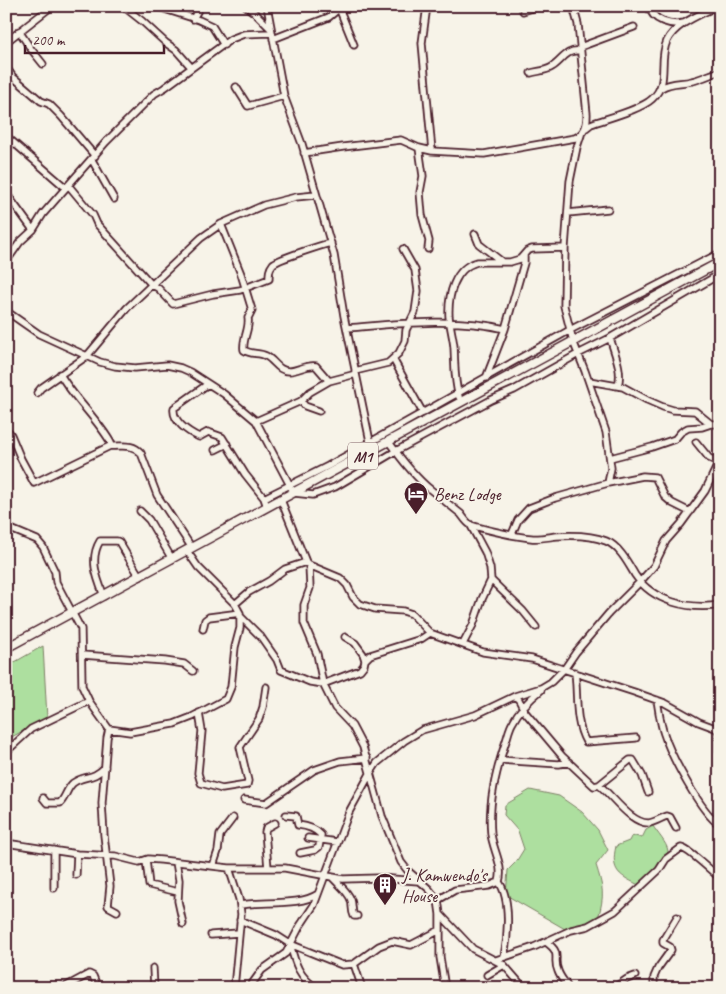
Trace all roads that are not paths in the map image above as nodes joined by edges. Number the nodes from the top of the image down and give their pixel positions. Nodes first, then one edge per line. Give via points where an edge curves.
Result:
1 (52, 6) edge
2 (123, 6) edge
3 (155, 6) edge
4 (200, 6) edge
5 (246, 6) edge
6 (268, 6) edge
7 (427, 6) edge
8 (539, 6) edge
9 (573, 6) edge
10 (649, 6) edge
11 (716, 6) edge
12 (341, 7) edge
13 (523, 11) dead end
14 (193, 19) junction
15 (684, 23) junction
16 (634, 26) dead end
17 (19, 31) junction
18 (272, 34) junction
19 (6, 42) edge
20 (224, 45) junction
21 (354, 45) dead end
22 (580, 49) junction
23 (43, 64) dead end
24 (6, 67) edge
25 (191, 67) junction
26 (720, 71) edge
27 (531, 73) dead end
28 (236, 87) dead end
29 (661, 88) junction
30 (284, 96) junction
31 (586, 128) junction
32 (581, 135) junction
33 (6, 136) edge
34 (419, 148) junction
35 (432, 151) junction
36 (304, 153) junction
37 (93, 158) junction
38 (68, 187) junction
39 (6, 193) edge
40 (316, 195) junction
41 (114, 199) dead end
42 (608, 209) dead end
43 (568, 213) junction
44 (222, 224) junction
45 (33, 230) junction
46 (475, 234) dead end
47 (332, 243) junction
48 (565, 248) junction
49 (403, 249) dead end
50 (428, 249) dead end
51 (720, 253) edge
52 (524, 255) junction
53 (501, 261) junction
54 (6, 262) edge
55 (720, 262) edge
56 (720, 274) edge
57 (152, 285) junction
58 (246, 289) junction
59 (6, 311) edge
60 (450, 323) junction
61 (408, 324) junction
62 (347, 328) junction
63 (504, 329) junction
64 (570, 330) junction
65 (610, 338) junction
66 (572, 341) junction
67 (578, 354) junction
68 (86, 356) junction
69 (393, 360) junction
70 (355, 373) junction
71 (60, 374) junction
72 (486, 378) junction
73 (329, 381) junction
74 (589, 381) junction
75 (208, 384) junction
76 (618, 385) junction
77 (483, 390) junction
78 (37, 393) dead end
79 (460, 398) junction
80 (301, 401) junction
81 (319, 411) dead end
82 (423, 413) junction
83 (256, 421) junction
84 (711, 424) junction
85 (720, 424) edge
86 (6, 431) edge
87 (370, 441) junction
88 (389, 442) junction
89 (696, 442) dead end
90 (227, 444) junction
91 (110, 446) junction
92 (215, 450) dead end
93 (372, 451) junction
94 (396, 451) junction
95 (610, 458) junction
96 (719, 462) edge
97 (608, 483) junction
98 (289, 485) junction
99 (294, 493) junction
100 (264, 498) junction
101 (280, 500) junction
102 (268, 507) junction
103 (140, 510) dead end
104 (690, 512) junction
105 (470, 524) junction
106 (6, 527) edge
107 (512, 534) junction
108 (190, 549) junction
109 (172, 559) junction
110 (308, 564) junction
111 (140, 576) junction
112 (491, 580) junction
113 (640, 582) junction
114 (104, 596) junction
115 (235, 604) junction
116 (720, 605) edge
117 (72, 613) junction
118 (240, 615) junction
119 (536, 627) dead end
120 (203, 629) dead end
121 (430, 632) junction
122 (344, 638) dead end
123 (463, 644) junction
124 (6, 648) edge
125 (82, 655) junction
126 (365, 660) junction
127 (565, 668) junction
128 (193, 670) dead end
129 (575, 672) junction
130 (323, 684) junction
131 (266, 686) dead end
132 (546, 686) junction
133 (515, 696) junction
134 (657, 700) junction
135 (89, 701) junction
136 (522, 708) junction
137 (199, 713) junction
138 (109, 729) junction
139 (719, 732) edge
140 (636, 738) dead end
141 (6, 752) edge
142 (720, 752) edge
143 (367, 758) junction
144 (500, 760) junction
145 (569, 762) junction
146 (105, 768) junction
147 (371, 772) junction
148 (599, 786) junction
149 (648, 792) dead end
150 (43, 798) dead end
151 (244, 800) dead end
152 (286, 815) dead end
153 (233, 818) dead end
154 (275, 823) dead end
155 (720, 825) edge
156 (676, 828) dead end
157 (308, 838) dead end
158 (320, 839) junction
159 (337, 842) junction
160 (6, 843) edge
161 (54, 850) junction
162 (300, 853) dead end
163 (77, 854) junction
164 (107, 855) junction
165 (146, 860) junction
166 (176, 862) junction
167 (213, 866) junction
168 (229, 868) junction
169 (268, 868) junction
170 (76, 875) dead end
171 (326, 875) junction
172 (332, 877) junction
173 (719, 877) edge
174 (418, 881) junction
175 (498, 882) junction
176 (54, 888) dead end
177 (178, 892) junction
178 (318, 894) junction
179 (438, 900) junction
180 (240, 905) junction
181 (117, 911) dead end
182 (440, 914) junction
183 (357, 916) dead end
184 (677, 917) dead end
185 (240, 920) junction
186 (183, 924) dead end
187 (440, 930) junction
188 (238, 933) junction
189 (211, 935) dead end
190 (546, 942) junction
191 (290, 944) junction
192 (504, 956) junction
193 (496, 960) junction
194 (354, 964) junction
195 (504, 965) junction
196 (153, 968) dead end
197 (487, 976) dead end
198 (635, 976) dead end
199 (567, 986) dead end
200 (63, 988) edge
201 (98, 988) edge
202 (154, 988) edge
203 (234, 988) edge
204 (249, 988) edge
205 (317, 988) edge
206 (362, 988) edge
207 (445, 988) edge
208 (524, 988) edge
209 (614, 988) edge
210 (654, 988) edge

1 - 17 street
2 - 25 street via 176,50
3 - 14 street
4 - 14 street
5 - 18 street
6 - 18 street
7 - 35 street via 422,42
8 - 13 street
9 - 22 street
10 - 15 street via 658,19 673,24
11 - 15 street
12 - 18 street via 329,17
12 - 21 street
14 - 20 street via 214,28
15 - 29 street via 667,41
16 - 22 street
17 - 19 street
17 - 23 street
18 - 20 street via 244,34
18 - 30 street
20 - 25 street
22 - 27 street via 571,51 551,68
22 - 31 street
24 - 37 street via 13,77 61,116
25 - 37 street via 154,94
26 - 29 street
28 - 30 street via 248,106
29 - 31 street via 644,104
30 - 36 street
31 - 32 street
32 - 35 street via 569,141 484,154
32 - 43 street via 571,174
33 - 38 street
34 - 35 street
34 - 36 street via 394,140
34 - 50 street via 423,176 420,192 422,215
36 - 40 street
37 - 38 street
37 - 41 street
38 - 45 street
38 - 57 street
39 - 45 street
40 - 44 street via 270,203
40 - 47 street
42 - 43 street
43 - 48 street
44 - 57 street via 201,238
44 - 58 street
45 - 54 street
46 - 53 street via 479,244
47 - 58 street via 274,263 269,270 269,279
47 - 62 street
48 - 52 street via 532,249
48 - 64 street via 564,306
49 - 61 street via 415,270 418,291 415,312
51 - 64 street
52 - 53 street via 515,261
52 - 63 street
53 - 60 street via 470,264 461,272 451,292
55 - 66 highway, M1
56 - 65 street
57 - 58 street via 173,304
57 - 68 street via 127,308
58 - 73 street via 252,310 243,342 244,350 266,356 279,369 286,371 316,366
59 - 68 street via 39,334
60 - 61 street
60 - 63 street
60 - 79 street via 455,380
61 - 62 street
61 - 69 street via 406,341
62 - 70 street
63 - 72 street
64 - 66 street
64 - 72 street
65 - 67 street
65 - 76 street via 620,375
66 - 67 street
66 - 77 highway, M1
67 - 74 street
67 - 94 street
68 - 71 street
68 - 75 street via 115,366 180,368
69 - 70 street
69 - 82 street
70 - 73 street
70 - 87 street
71 - 78 street
71 - 91 street via 101,426
72 - 77 street
72 - 79 street
73 - 80 street
74 - 76 street
74 - 95 street via 603,421
75 - 83 street
75 - 90 street via 173,412 188,432 199,437 208,432 222,437
76 - 84 street via 668,409 695,411
77 - 79 highway, M1
79 - 82 street
79 - 88 highway, M1
80 - 81 street
80 - 83 street
82 - 87 street
83 - 98 street
84 - 85 street
84 - 95 street via 688,428 675,439
86 - 91 street via 34,483
87 - 93 street
87 - 98 street
88 - 93 highway, M1
88 - 94 street
89 - 96 street via 709,458
90 - 92 street
90 - 100 street
91 - 108 street via 122,444 141,453 157,495
93 - 99 highway, M1
94 - 99 street via 335,487 313,495
94 - 105 street via 417,476
95 - 97 street
96 - 104 street
97 - 104 street via 652,476 672,503
97 - 107 street via 529,508 518,520
98 - 99 street
98 - 100 street
99 - 101 highway, M1
100 - 102 street
101 - 102 highway, M1
101 - 110 street
102 - 108 highway, M1
103 - 109 street
104 - 113 street via 666,541 654,566
105 - 107 street
105 - 112 street via 485,552
106 - 117 street via 40,542
107 - 113 street via 530,538 575,536 606,540 622,555
108 - 109 highway, M1
108 - 115 street via 198,567
109 - 111 highway, M1
110 - 115 street via 284,568
110 - 121 street via 340,578 360,604 412,614
110 - 130 street via 310,588 304,605 304,623 317,654
111 - 114 highway, M1
111 - 114 street via 119,542 100,541 95,562
112 - 119 street
112 - 123 street
113 - 116 street via 671,601 703,608
113 - 127 street via 609,613
114 - 117 highway, M1
115 - 118 street
117 - 124 highway, M1
117 - 125 street via 81,629
118 - 120 street via 209,617
118 - 130 street via 261,637 281,670
118 - 137 street via 228,696
121 - 123 street
121 - 126 street via 421,639 370,655
122 - 126 street via 358,645
123 - 127 street via 483,652 532,659
125 - 128 street via 165,661 184,664
125 - 135 street via 82,686
126 - 130 street via 360,670
127 - 129 street
127 - 132 street
129 - 134 street
129 - 140 street via 576,705 586,742
130 - 143 street via 335,708 356,733
131 - 137 street via 259,719 240,747 247,785 222,789 200,783 202,731
132 - 133 street
132 - 136 street
133 - 136 street
133 - 147 street via 475,715 417,732
134 - 139 street
134 - 155 street via 663,732 680,769 694,795
135 - 138 street
135 - 141 street via 27,731
136 - 144 street via 512,722
136 - 145 street
137 - 138 street via 174,724 135,732
138 - 146 street
139 - 142 street
143 - 147 street
143 - 151 street via 334,762 314,770 266,803
144 - 145 street
144 - 175 street via 490,822 500,866
145 - 148 street via 594,786
146 - 150 street via 94,776 73,783 60,803 48,803
146 - 164 street via 102,808
147 - 159 street
147 - 174 street via 391,842 401,862
148 - 149 street via 633,760
148 - 156 street via 638,821 650,823 667,816
152 - 158 street via 296,816 298,825 317,831
153 - 167 street via 220,835
154 - 169 street via 265,832
157 - 158 street
158 - 159 street
158 - 162 street via 315,850
159 - 171 street
160 - 161 street
161 - 163 street
161 - 176 street
163 - 164 street
163 - 170 street
164 - 165 street via 139,862
164 - 181 street via 108,906
165 - 166 street
165 - 177 street via 150,885
166 - 167 street
166 - 177 street
167 - 168 street
168 - 169 street
168 - 180 street
169 - 171 street
171 - 172 street
171 - 178 street
172 - 174 street
172 - 183 street via 348,894 351,910
173 - 190 street via 681,848 666,859 659,870 618,909 588,926
174 - 179 street
175 - 179 street via 455,890
175 - 192 street via 508,921
177 - 186 street
178 - 180 street via 310,900
178 - 191 street
179 - 182 street
180 - 185 street
182 - 187 street
182 - 193 street via 473,949
184 - 210 street via 663,940 671,950 658,968
185 - 188 street
185 - 191 street
187 - 194 street via 411,945 392,941 379,946
187 - 207 street
188 - 189 street
188 - 203 street
190 - 192 street
190 - 199 street via 555,951 557,970
191 - 194 street via 342,965
191 - 204 street via 286,953 262,970
191 - 205 street via 301,975
192 - 193 street
193 - 195 street
194 - 206 street
195 - 197 street
195 - 208 street
196 - 202 street
198 - 209 street
200 - 201 street via 90,974

